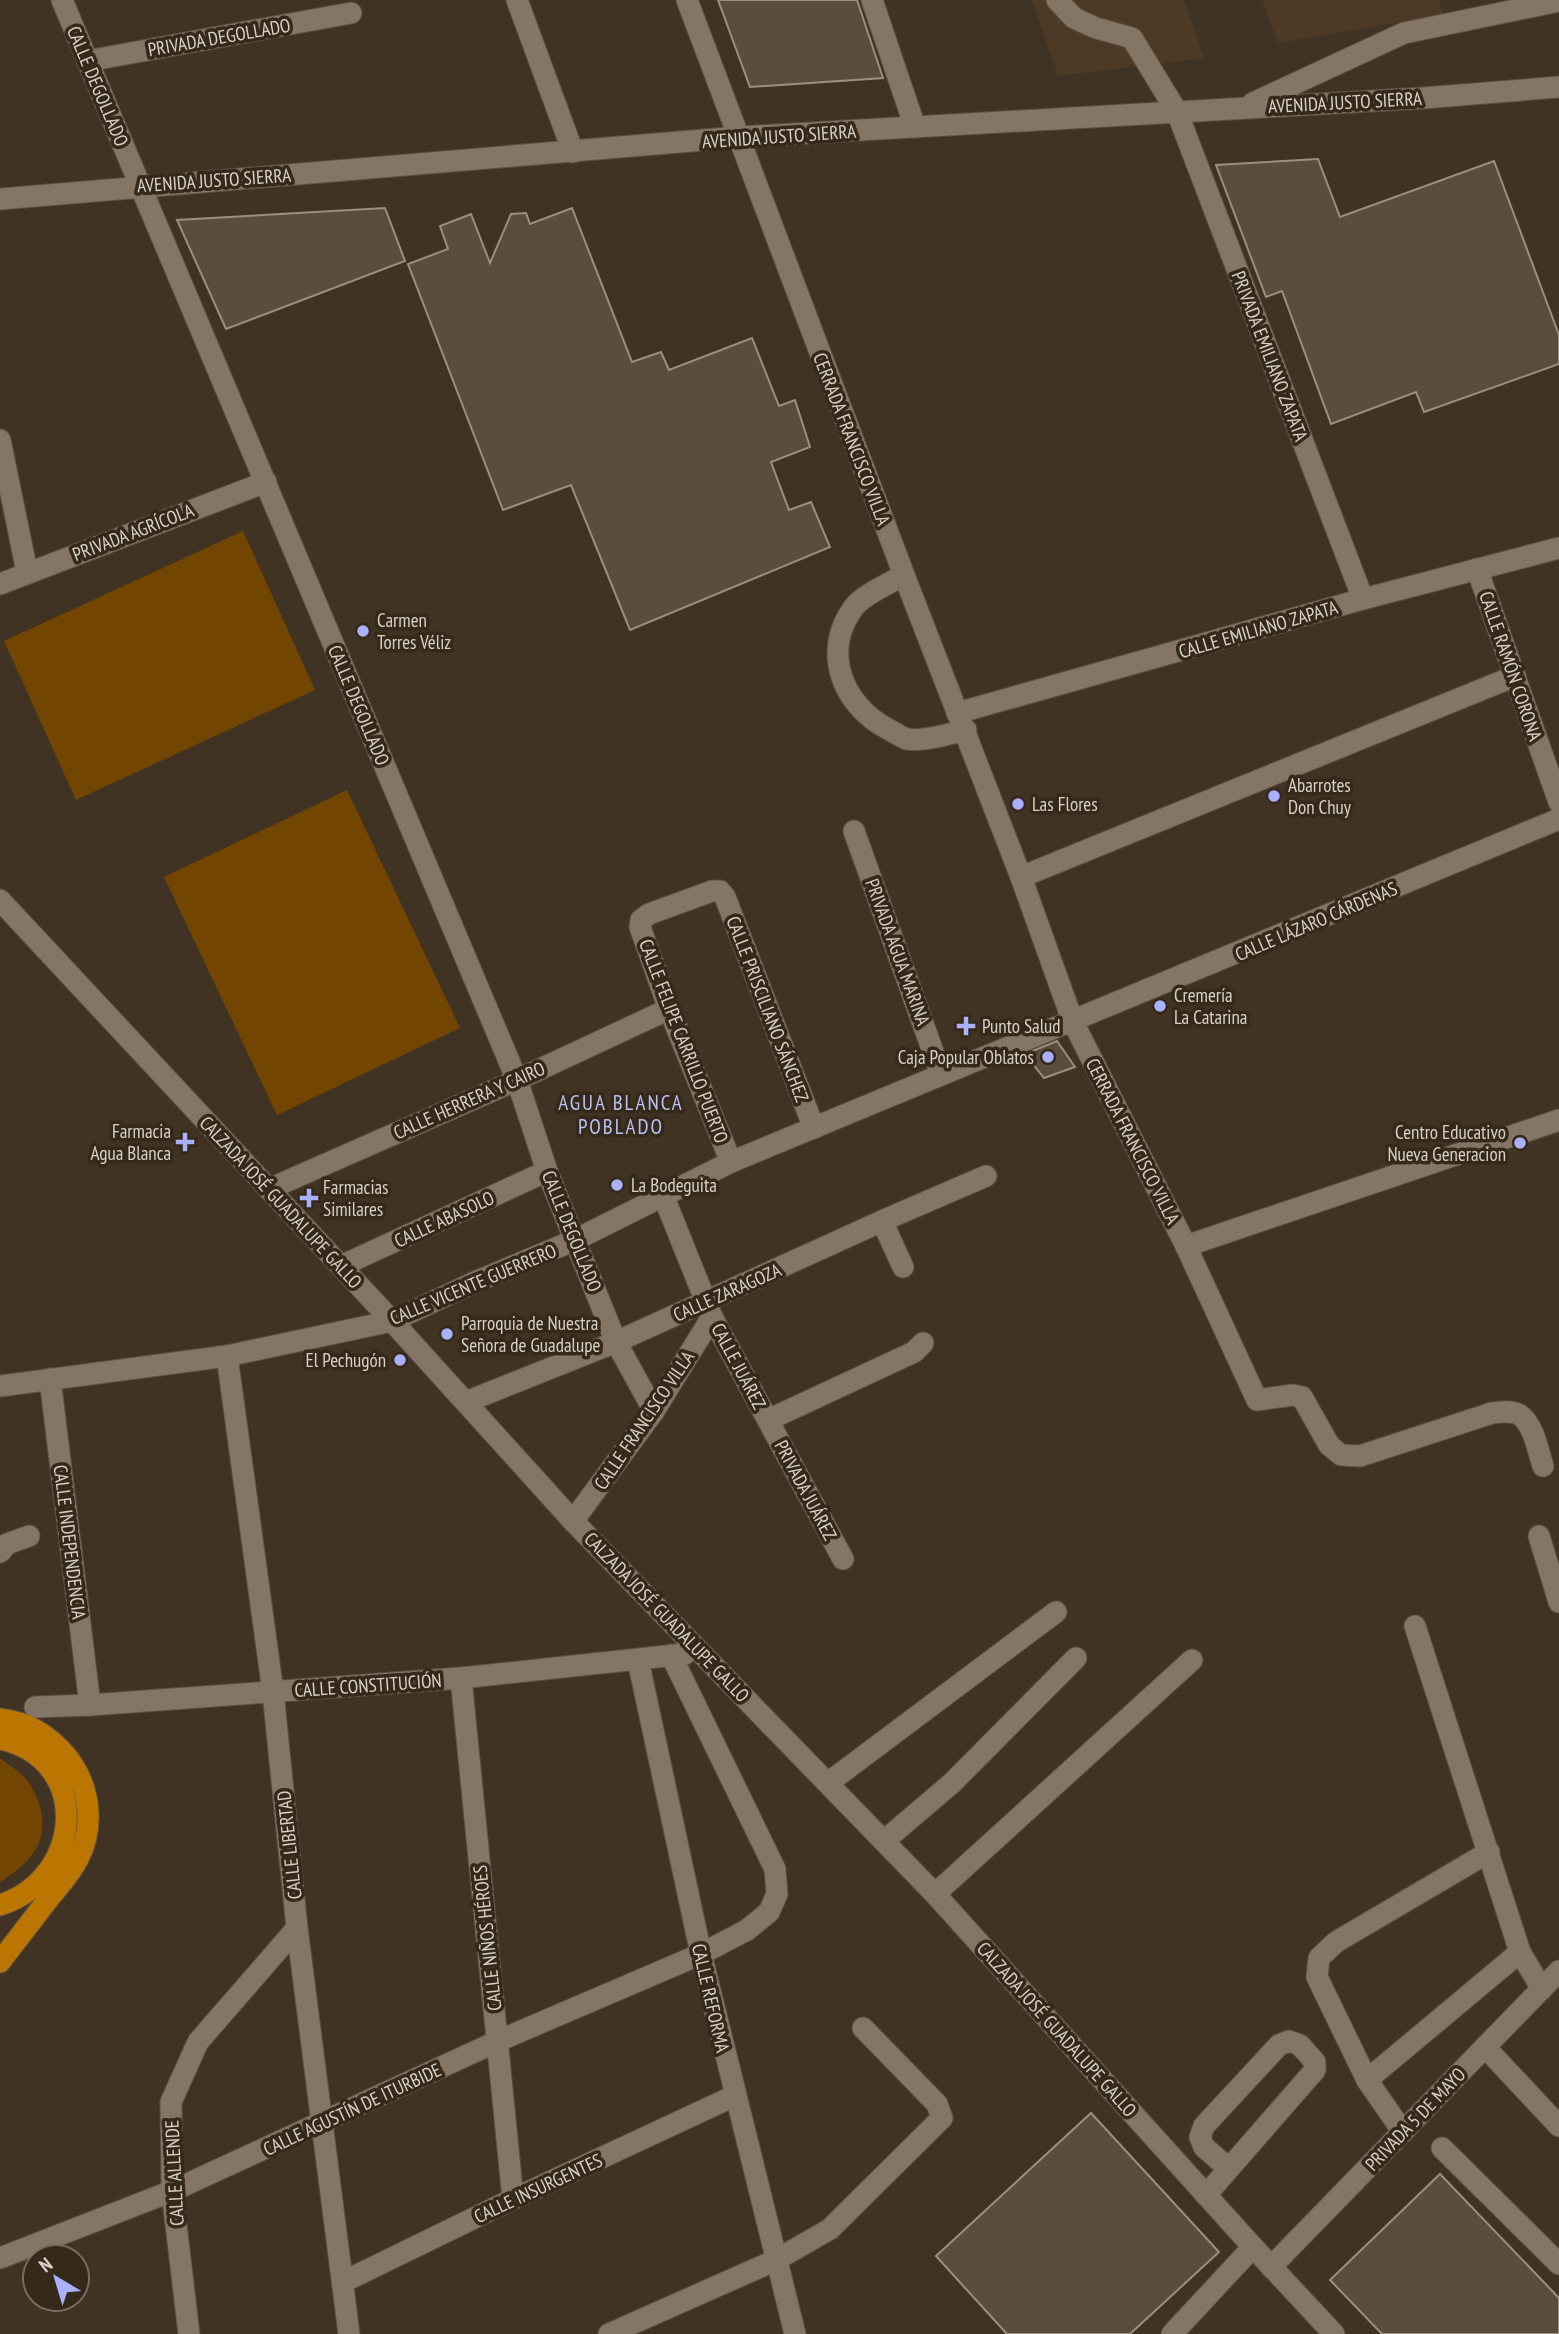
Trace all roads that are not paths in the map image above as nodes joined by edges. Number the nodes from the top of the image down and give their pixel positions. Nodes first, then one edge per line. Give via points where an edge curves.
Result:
1 (62, 0) edge
2 (517, 0) edge
3 (687, 0) edge
4 (872, 0) edge
5 (1057, 0) edge
6 (1559, 1) edge
7 (351, 13) dead end
8 (87, 61) junction
9 (1559, 87) edge
10 (1245, 107) junction
11 (1177, 112) junction
12 (915, 127) junction
13 (739, 137) junction
14 (573, 152) junction
15 (140, 186) junction
16 (0, 199) edge
17 (0, 440) edge
18 (265, 482) junction
19 (1559, 548) edge
20 (1477, 569) junction
21 (27, 572) junction
22 (904, 576) junction
23 (0, 584) edge
24 (1363, 599) junction
25 (1515, 676) junction
26 (961, 722) junction
27 (1559, 802) edge
28 (1559, 820) edge
29 (853, 831) dead end
30 (1021, 877) junction
31 (0, 900) edge
32 (641, 920) joint
33 (669, 1009) junction
34 (1073, 1022) junction
35 (942, 1074) junction
36 (517, 1080) junction
37 (1559, 1120) edge
38 (814, 1128) junction
39 (731, 1162) junction
40 (547, 1171) junction
41 (986, 1176) dead end
42 (269, 1189) junction
43 (663, 1195) junction
44 (882, 1221) junction
45 (575, 1240) junction
46 (1186, 1246) junction
47 (341, 1266) junction
48 (903, 1267) dead end
49 (709, 1309) junction
50 (392, 1321) junction
51 (616, 1342) junction
52 (923, 1343) dead end
53 (227, 1356) junction
54 (50, 1379) junction
55 (0, 1386) edge
56 (466, 1402) junction
57 (654, 1411) junction
58 (768, 1420) junction
59 (1544, 1466) dead end
60 (573, 1521) junction
61 (29, 1536) dead end
62 (1539, 1536) dead end
63 (0, 1552) edge
64 (843, 1559) dead end
65 (1559, 1602) edge
66 (1056, 1612) dead end
67 (1415, 1626) dead end
68 (701, 1651) junction
69 (671, 1655) junction
70 (1076, 1658) dead end
71 (638, 1660) junction
72 (1192, 1660) dead end
73 (461, 1678) junction
74 (273, 1692) junction
75 (90, 1705) junction
76 (35, 1707) dead end
77 (0, 1719) edge
78 (0, 1739) edge
79 (828, 1783) junction
80 (884, 1841) junction
81 (1489, 1852) junction
82 (935, 1894) junction
83 (0, 1905) edge
84 (297, 1927) junction
85 (1520, 1952) junction
86 (701, 1954) junction
87 (0, 1962) edge
88 (1559, 1971) edge
89 (1542, 1989) junction
90 (863, 2028) dead end
91 (498, 2041) junction
92 (1485, 2047) junction
93 (1367, 2080) junction
94 (734, 2096) junction
95 (322, 2123) junction
96 (1559, 2126) edge
97 (1403, 2132) junction
98 (1442, 2148) dead end
99 (1228, 2168) junction
100 (172, 2191) junction
101 (1206, 2195) junction
102 (513, 2199) junction
103 (1253, 2247) junction
104 (0, 2258) edge
105 (776, 2260) junction
106 (1559, 2264) edge
107 (1271, 2267) junction
108 (343, 2282) junction
109 (189, 2334) edge
110 (349, 2334) edge
111 (609, 2334) edge
112 (795, 2334) edge
113 (1171, 2334) edge
114 (1334, 2334) edge

1 - 8 street, CALLE DEGOLLADO
2 - 14 street
3 - 13 street, CERRADA FRANCISCO VILLA
4 - 12 street
5 - 11 street, PRIVADA EMILIANO ZAPATA via 1074,18 1132,38
6 - 10 street via 1404,33
7 - 8 street, PRIVADA DEGOLLADO
8 - 15 street, CALLE DEGOLLADO
9 - 10 street, AVENIDA JUSTO SIERRA
10 - 11 street, AVENIDA JUSTO SIERRA
11 - 12 street, AVENIDA JUSTO SIERRA
11 - 24 street, PRIVADA EMILIANO ZAPATA
12 - 13 street, AVENIDA JUSTO SIERRA
13 - 14 street, AVENIDA JUSTO SIERRA
13 - 22 street, CERRADA FRANCISCO VILLA
14 - 15 street, AVENIDA JUSTO SIERRA
15 - 16 street, AVENIDA JUSTO SIERRA
15 - 18 street, CALLE DEGOLLADO
17 - 21 street
18 - 21 street, PRIVADA AGRÍCOLA
18 - 36 street, CALLE DEGOLLADO
19 - 20 street, CALLE EMILIANO ZAPATA
20 - 24 street, CALLE EMILIANO ZAPATA
20 - 25 street, CALLE RAMÓN CORONA
21 - 23 street, PRIVADA AGRÍCOLA
22 - 26 street, CERRADA FRANCISCO VILLA
22 - 26 street, CALLE EMILIANO ZAPATA via 855,606 841,630 836,650 843,685 879,724 908,739 933,737
24 - 26 street, CALLE EMILIANO ZAPATA
25 - 27 street, CALLE RAMÓN CORONA
25 - 30 street
26 - 30 street, CERRADA FRANCISCO VILLA
28 - 34 street, CALLE LÁZARO CÁRDENAS
29 - 35 street, PRIVADA AGUA MARINA
30 - 34 street, CERRADA FRANCISCO VILLA
31 - 42 street, CALZADA JOSÉ GUADALUPE GALLO
32 - 33 street, CALLE FELIPE CARRILLO PUERTO
32 - 38 street, CALLE PRISCILIANO SÁNCHEZ via 712,891 725,897
33 - 36 street, CALLE HERRERA Y CAIRO
33 - 39 street, CALLE FELIPE CARRILLO PUERTO
34 - 35 street, CALLE VICENTE GUERRERO
34 - 46 street, CERRADA FRANCISCO VILLA
35 - 38 street, CALLE VICENTE GUERRERO
36 - 40 street, CALLE DEGOLLADO
36 - 42 street, CALLE HERRERA Y CAIRO
37 - 46 street
38 - 39 street, CALLE VICENTE GUERRERO
39 - 43 street, CALLE VICENTE GUERRERO
40 - 45 street, CALLE DEGOLLADO
40 - 47 street, CALLE ABASOLO
41 - 44 street, CALLE ZARAGOZA
42 - 47 street, CALZADA JOSÉ GUADALUPE GALLO
43 - 45 street, CALLE VICENTE GUERRERO
43 - 49 street, CALLE JUÁREZ
44 - 48 street
44 - 49 street, CALLE ZARAGOZA
45 - 50 street, CALLE VICENTE GUERRERO
45 - 51 street, CALLE DEGOLLADO
46 - 59 street, CERRADA FRANCISCO VILLA via 1257,1400 1302,1397 1329,1445 1341,1455 1360,1456 1492,1413 1509,1412 1520,1415 1530,1428
47 - 50 street, CALZADA JOSÉ GUADALUPE GALLO
49 - 51 street, CALLE ZARAGOZA
49 - 57 street, CALLE FRANCISCO VILLA
49 - 58 street, CALLE JUÁREZ
50 - 53 street, CALLE VICENTE GUERRERO
50 - 56 street, CALZADA JOSÉ GUADALUPE GALLO
51 - 56 street, CALLE ZARAGOZA
51 - 57 street, CALLE DEGOLLADO
52 - 58 street via 914,1352
53 - 54 street, CALLE VICENTE GUERRERO
53 - 74 street, CALLE LIBERTAD
54 - 55 street, CALLE VICENTE GUERRERO
54 - 75 street, CALLE INDEPENDENCIA
56 - 60 street, CALZADA JOSÉ GUADALUPE GALLO
57 - 60 street, CALLE FRANCISCO VILLA
58 - 64 street, PRIVADA JUÁREZ
60 - 68 street, CALZADA JOSÉ GUADALUPE GALLO
61 - 63 street
62 - 65 street
66 - 79 street
67 - 81 street
68 - 69 street, CALLE CONSTITUCIÓN
68 - 79 street, CALZADA JOSÉ GUADALUPE GALLO
69 - 71 street, CALLE CONSTITUCIÓN
69 - 86 street, CALLE AGUSTÍN DE ITURBIDE via 775,1869 777,1894 769,1912 747,1930
70 - 80 street via 952,1783
71 - 73 street, CALLE CONSTITUCIÓN
71 - 86 street, CALLE REFORMA
72 - 82 street
73 - 74 street, CALLE CONSTITUCIÓN
73 - 91 street, CALLE NIÑOS HÉROES
74 - 75 street, CALLE CONSTITUCIÓN
74 - 84 street, CALLE LIBERTAD
75 - 76 street, CALLE CONSTITUCIÓN
77 - 87 highway via 31,1727 60,1749 84,1788 88,1815 85,1843 73,1869
78 - 83 highway via 27,1748 46,1763 67,1808 65,1834 55,1863 33,1887
79 - 80 street, CALZADA JOSÉ GUADALUPE GALLO
80 - 82 street, CALZADA JOSÉ GUADALUPE GALLO
81 - 85 street
81 - 93 street via 1336,1942 1319,1958 1317,1976
82 - 101 street, CALZADA JOSÉ GUADALUPE GALLO
84 - 95 street, CALLE LIBERTAD
84 - 100 street, CALLE ALLENDE via 198,2042 171,2102
85 - 89 street
85 - 93 street
86 - 91 street, CALLE AGUSTÍN DE ITURBIDE
86 - 94 street, CALLE REFORMA
88 - 89 street, PRIVADA 5 DE MAYO
89 - 92 street, PRIVADA 5 DE MAYO
90 - 105 street via 937,2104 942,2119 830,2229
91 - 95 street, CALLE AGUSTÍN DE ITURBIDE
91 - 102 street, CALLE NIÑOS HÉROES
92 - 96 street
92 - 97 street, PRIVADA 5 DE MAYO
93 - 97 street
94 - 102 street, CALLE INSURGENTES
94 - 105 street, CALLE REFORMA
95 - 100 street, CALLE AGUSTÍN DE ITURBIDE
95 - 108 street, CALLE LIBERTAD
97 - 107 street, PRIVADA 5 DE MAYO
98 - 106 street
99 - 99 street via 1315,2070 1315,2062 1300,2045 1289,2041 1279,2045 1204,2126 1200,2137 1204,2147
99 - 101 street
100 - 104 street, CALLE AGUSTÍN DE ITURBIDE
100 - 109 street, CALLE ALLENDE
101 - 103 street, CALZADA JOSÉ GUADALUPE GALLO
102 - 108 street, CALLE INSURGENTES
103 - 107 street, CALZADA JOSÉ GUADALUPE GALLO
103 - 113 street
105 - 111 street
105 - 112 street, CALLE REFORMA
107 - 114 street, CALZADA JOSÉ GUADALUPE GALLO
108 - 110 street, CALLE LIBERTAD

